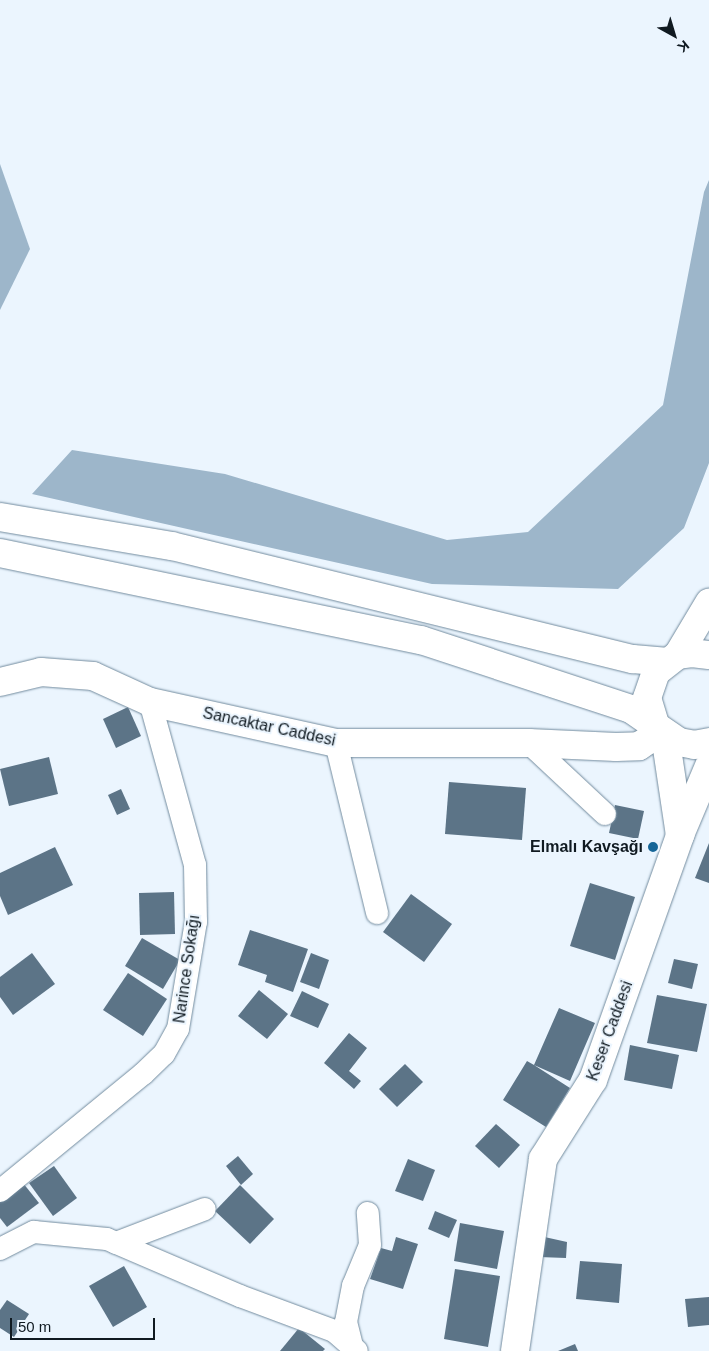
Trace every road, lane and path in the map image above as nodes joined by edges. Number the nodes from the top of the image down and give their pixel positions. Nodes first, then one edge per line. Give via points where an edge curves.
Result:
1 (0, 517) edge
2 (0, 553) edge
3 (709, 603) edge
4 (709, 656) edge
5 (672, 659) junction
6 (0, 682) edge
7 (150, 702) junction
8 (661, 730) junction
9 (709, 742) edge
10 (336, 743) junction
11 (529, 743) junction
12 (709, 766) edge
13 (605, 814) dead end
14 (680, 835) junction
15 (377, 914) dead end
16 (0, 1191) edge
17 (205, 1209) dead end
18 (368, 1213) dead end
19 (116, 1243) junction
20 (0, 1249) edge
21 (355, 1349) edge
22 (515, 1351) edge

1 - 5 main road via 172,546 633,659
2 - 8 main road via 421,640 631,709
3 - 5 main road, Keser Caddesi
4 - 5 main road via 692,653
5 - 8 main road, Keser Caddesi via 656,672 647,698
6 - 7 main road, Sancaktar Caddesi via 41,672 93,676
7 - 10 main road, Sancaktar Caddesi
7 - 16 street, Narince Sokağı via 195,865 196,922 178,1029 164,1054 144,1074
8 - 9 main road via 694,745
8 - 11 main road, Sancaktar Caddesi via 638,746
8 - 14 main road, Keser Caddesi
10 - 11 main road, Sancaktar Caddesi
10 - 15 street
11 - 13 street
12 - 14 main road
14 - 22 main road, Keser Caddesi via 593,1080 542,1159
17 - 19 street
18 - 21 street via 370,1245 354,1286 346,1322
19 - 20 street via 106,1239 34,1232
19 - 21 street via 334,1331

